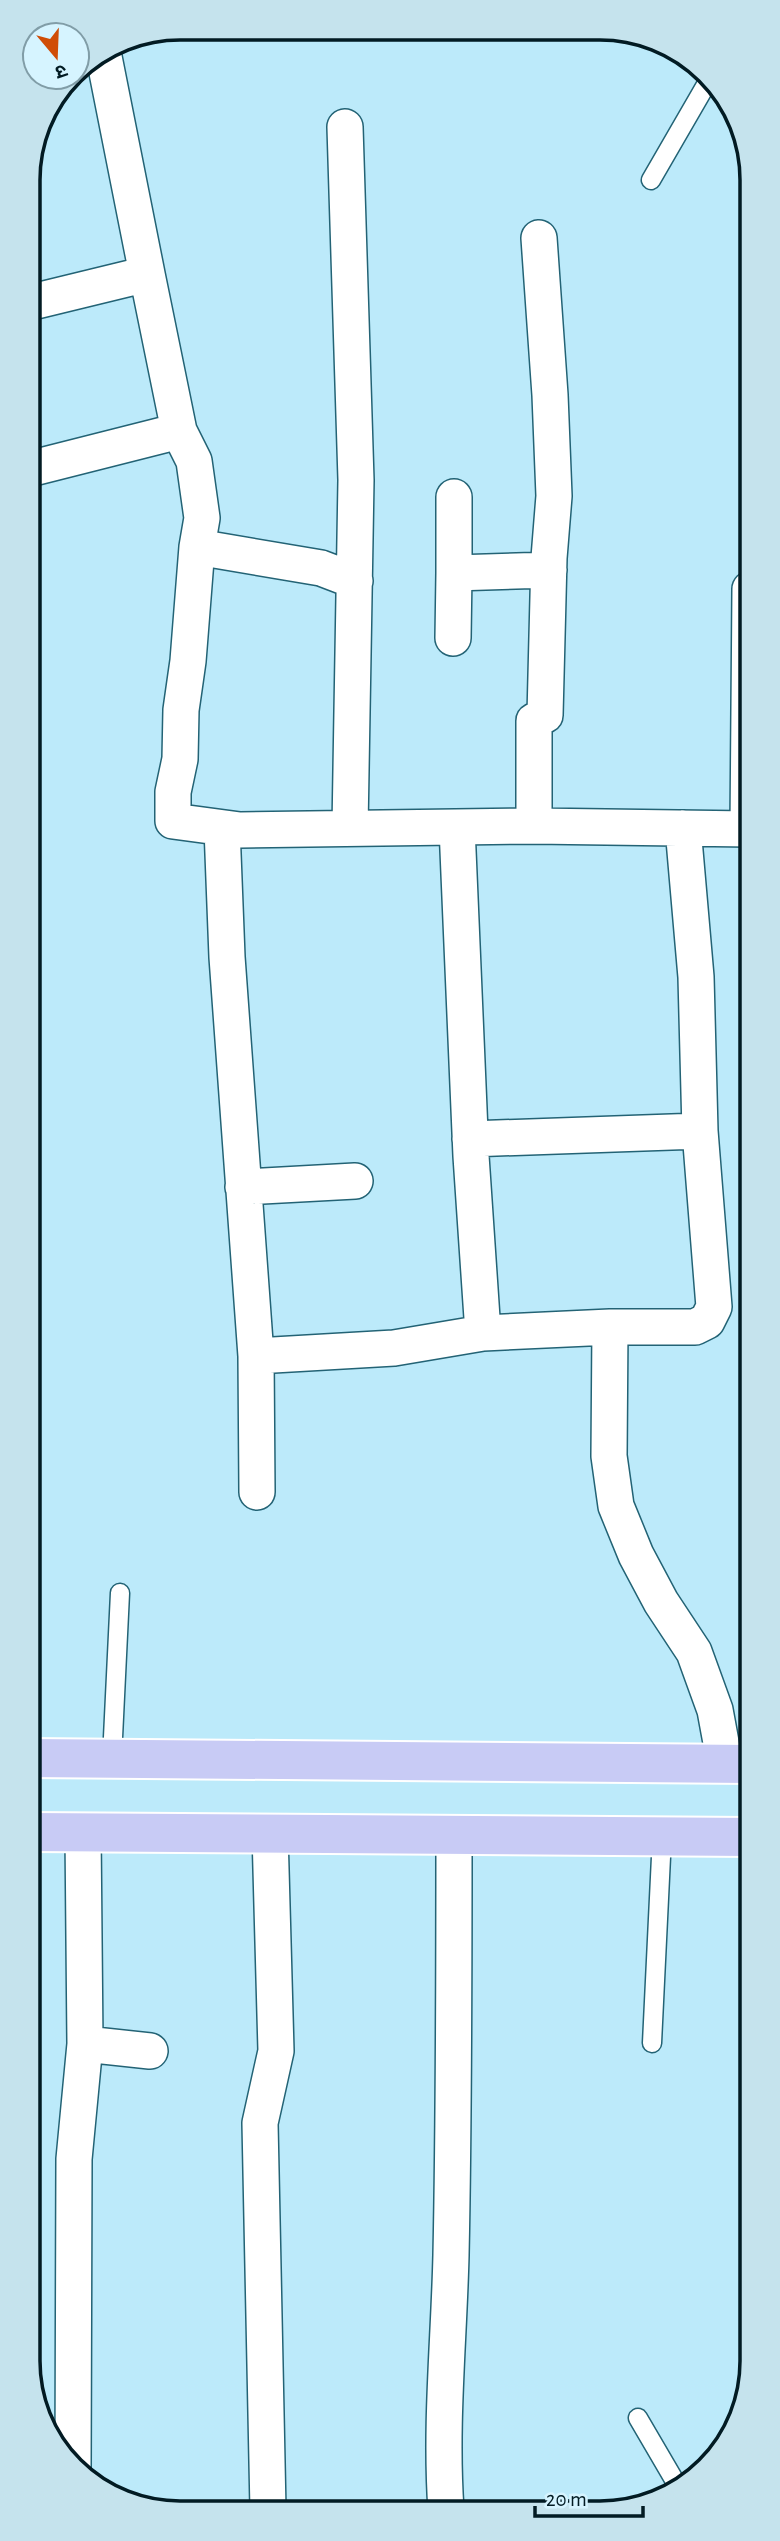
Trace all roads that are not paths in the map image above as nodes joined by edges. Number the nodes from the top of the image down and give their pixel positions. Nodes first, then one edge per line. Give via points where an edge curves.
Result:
1 (105, 62) edge
2 (705, 87) edge
3 (345, 127) dead end
4 (651, 180) dead end
5 (539, 238) dead end
6 (147, 274) junction
7 (41, 300) edge
8 (178, 431) junction
9 (41, 466) edge
10 (454, 497) dead end
11 (197, 547) junction
12 (549, 570) junction
13 (454, 573) junction
14 (355, 582) junction
15 (453, 638) dead end
16 (534, 825) junction
17 (457, 827) junction
18 (222, 828) junction
19 (350, 828) junction
20 (682, 828) junction
21 (740, 829) edge
22 (700, 1130) junction
23 (470, 1139) junction
24 (355, 1181) dead end
25 (243, 1187) junction
26 (610, 1327) junction
27 (483, 1333) junction
28 (256, 1356) junction
29 (257, 1492) dead end
30 (120, 1593) dead end
31 (40, 1758) edge
32 (112, 1758) junction
33 (738, 1764) edge
34 (40, 1832) edge
35 (83, 1832) junction
36 (270, 1833) junction
37 (454, 1834) junction
38 (662, 1836) junction
39 (739, 1837) edge
40 (652, 2043) dead end
41 (85, 2044) junction
42 (150, 2051) dead end
43 (638, 2418) dead end
44 (73, 2451) edge
45 (674, 2479) edge
46 (268, 2501) edge
47 (445, 2501) edge

1 - 6 street
2 - 4 lane
3 - 14 street
5 - 12 street via 554,483
6 - 7 street
6 - 8 street
8 - 9 street
8 - 11 street via 194,461 202,518
10 - 13 street
11 - 14 street via 321,568
11 - 18 street via 173,821
12 - 13 street
12 - 16 street via 545,715 534,721
13 - 15 street
14 - 19 street
16 - 17 street
16 - 20 street
17 - 19 street
17 - 23 street
18 - 19 street
18 - 25 street
20 - 21 street
20 - 22 street via 696,977
22 - 23 street
22 - 26 street via 713,1307 708,1321 695,1327
23 - 27 street
24 - 25 street
25 - 28 street
26 - 27 street
26 - 33 street via 609,1456 616,1506 636,1555 694,1652
27 - 28 street via 394,1348
28 - 29 street
30 - 32 lane
31 - 32 main road
32 - 33 main road
34 - 35 main road
35 - 36 main road
35 - 41 street
36 - 37 main road
36 - 46 street via 276,2051 260,2123
37 - 38 main road
37 - 47 street via 454,2105 442,2463
38 - 39 main road
38 - 40 lane
41 - 42 street
41 - 44 street via 74,2158
43 - 45 lane

